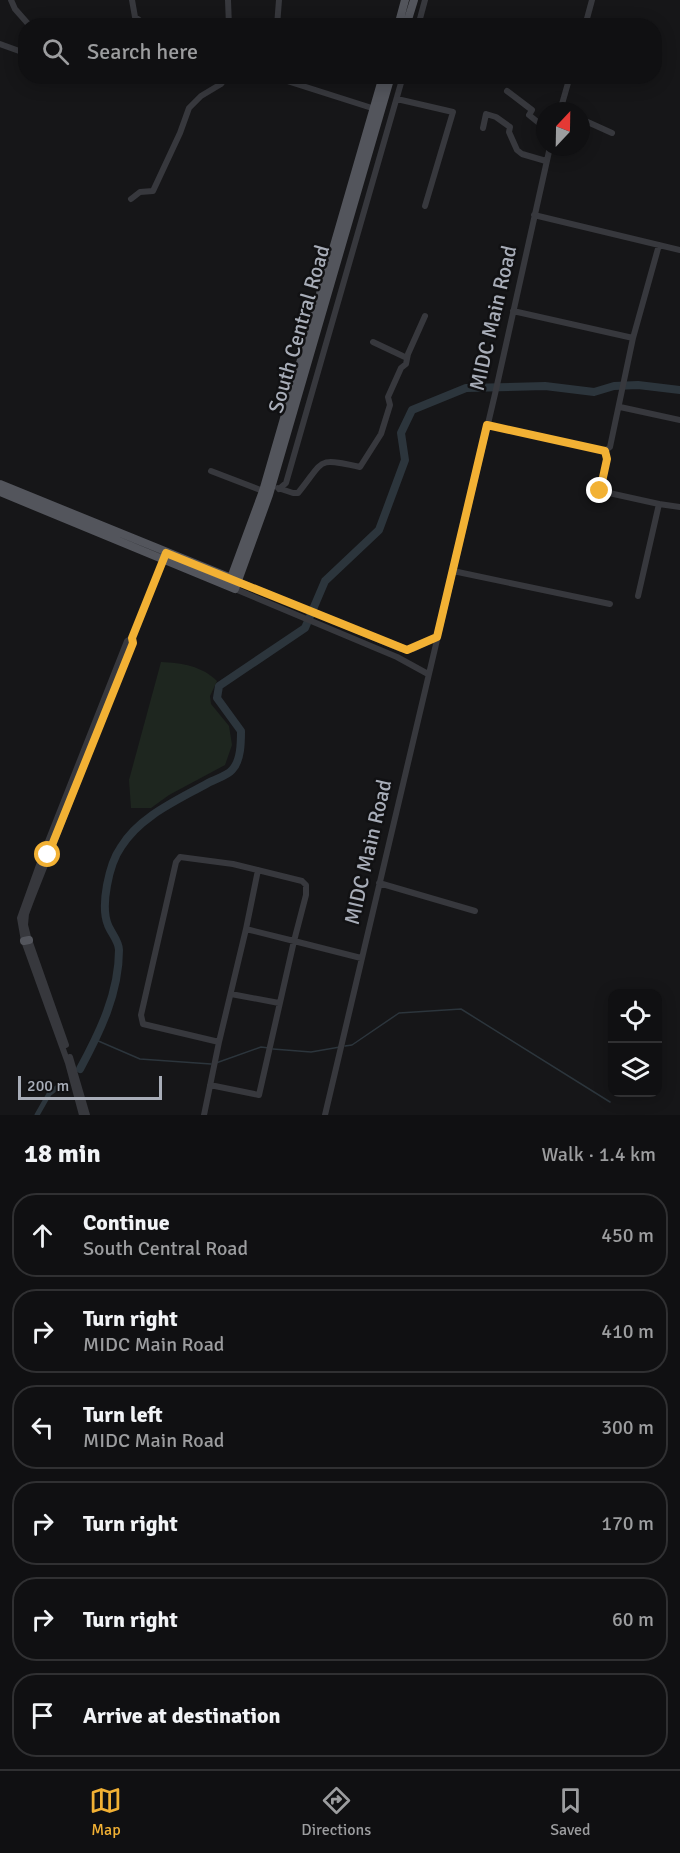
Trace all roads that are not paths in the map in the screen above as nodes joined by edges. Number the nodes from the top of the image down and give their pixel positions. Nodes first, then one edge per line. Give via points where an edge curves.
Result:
1 (11, 0) edge
2 (132, 0) edge
3 (228, 0) edge
4 (279, 0) edge
5 (405, 0) edge
6 (414, 0) edge
7 (425, 0) edge
8 (592, 0) edge
9 (23, 18) edge
10 (136, 18) edge
11 (229, 18) edge
12 (278, 18) edge
13 (400, 18) edge
14 (408, 18) edge
15 (420, 18) edge
16 (587, 18) edge
17 (0, 44) edge
18 (18, 51) edge
19 (221, 84) edge
20 (296, 84) edge
21 (386, 84) edge
22 (401, 84) edge
23 (568, 84) edge
24 (507, 91) dead end
25 (397, 99) junction
26 (563, 102) edge
27 (377, 110) junction
28 (536, 121) edge
29 (590, 123) edge
30 (483, 128) dead end
31 (612, 133) dead end
32 (547, 156) edge
33 (546, 161) junction
34 (131, 199) dead end
35 (425, 206) dead end
36 (534, 215) junction
37 (659, 245) junction
38 (680, 250) edge
39 (324, 295) junction
40 (513, 311) junction
41 (425, 316) dead end
42 (633, 338) junction
43 (373, 342) dead end
44 (408, 358) junction
45 (620, 407) junction
46 (680, 420) edge
47 (487, 425) junction
48 (605, 451) junction
49 (211, 471) dead end
50 (0, 484) edge
51 (276, 487) junction
52 (263, 491) junction
53 (0, 492) edge
54 (659, 504) junction
55 (680, 507) edge
56 (165, 557) junction
57 (453, 571) junction
58 (233, 584) junction
59 (638, 596) dead end
60 (610, 604) dead end
61 (437, 637) junction
62 (429, 674) junction
63 (258, 870) junction
64 (379, 883) junction
65 (475, 911) dead end
66 (246, 929) junction
67 (294, 941) junction
68 (361, 958) junction
69 (231, 994) junction
70 (279, 1003) junction
71 (219, 1042) junction
72 (210, 1085) junction
73 (85, 1115) edge
74 (204, 1115) edge
75 (325, 1115) edge

1 - 9 street
2 - 10 street
3 - 11 street
4 - 12 street
5 - 13 main road
6 - 14 main road
7 - 15 street
8 - 16 street
17 - 18 street
19 - 34 street via 189,108 153,191 140,192
20 - 27 street
21 - 27 main road, South Central Road
22 - 25 street
23 - 26 street
24 - 28 street via 532,110 529,115
25 - 35 street via 453,112
25 - 51 street via 286,483
27 - 39 main road, South Central Road
29 - 31 street
30 - 33 street via 486,114 496,117 510,127 517,150
32 - 33 street, MIDC Main Road
33 - 36 street, MIDC Main Road
36 - 37 street
36 - 40 street, MIDC Main Road
37 - 38 street
37 - 42 street
39 - 51 main road, South Central Road
39 - 52 main road, South Central Road
40 - 42 street
40 - 47 street, MIDC Main Road
41 - 44 street
42 - 45 street
43 - 44 street
44 - 51 street via 388,397 390,405 381,434 360,467 326,461 315,469 298,493
45 - 46 street
45 - 48 street via 610,447
47 - 48 street
47 - 57 street, MIDC Main Road
48 - 54 street via 600,491
49 - 52 street
50 - 56 main road
51 - 58 main road, South Central Road
52 - 58 main road, South Central Road
53 - 56 main road
54 - 55 street
54 - 59 street
56 - 58 main road
56 - 73 street via 114,672 20,918
57 - 60 street
57 - 61 street, MIDC Main Road
58 - 61 street via 407,650
58 - 62 street
61 - 62 street, MIDC Main Road
62 - 64 street, MIDC Main Road
63 - 66 street
63 - 67 street via 306,885
63 - 71 street via 180,857 141,1015 142,1024
64 - 65 street
64 - 68 street, MIDC Main Road
66 - 67 street
66 - 69 street
67 - 68 street
67 - 70 street
68 - 75 street, MIDC Main Road
69 - 70 street
69 - 71 street
70 - 72 street via 258,1095
71 - 72 street
72 - 74 street

